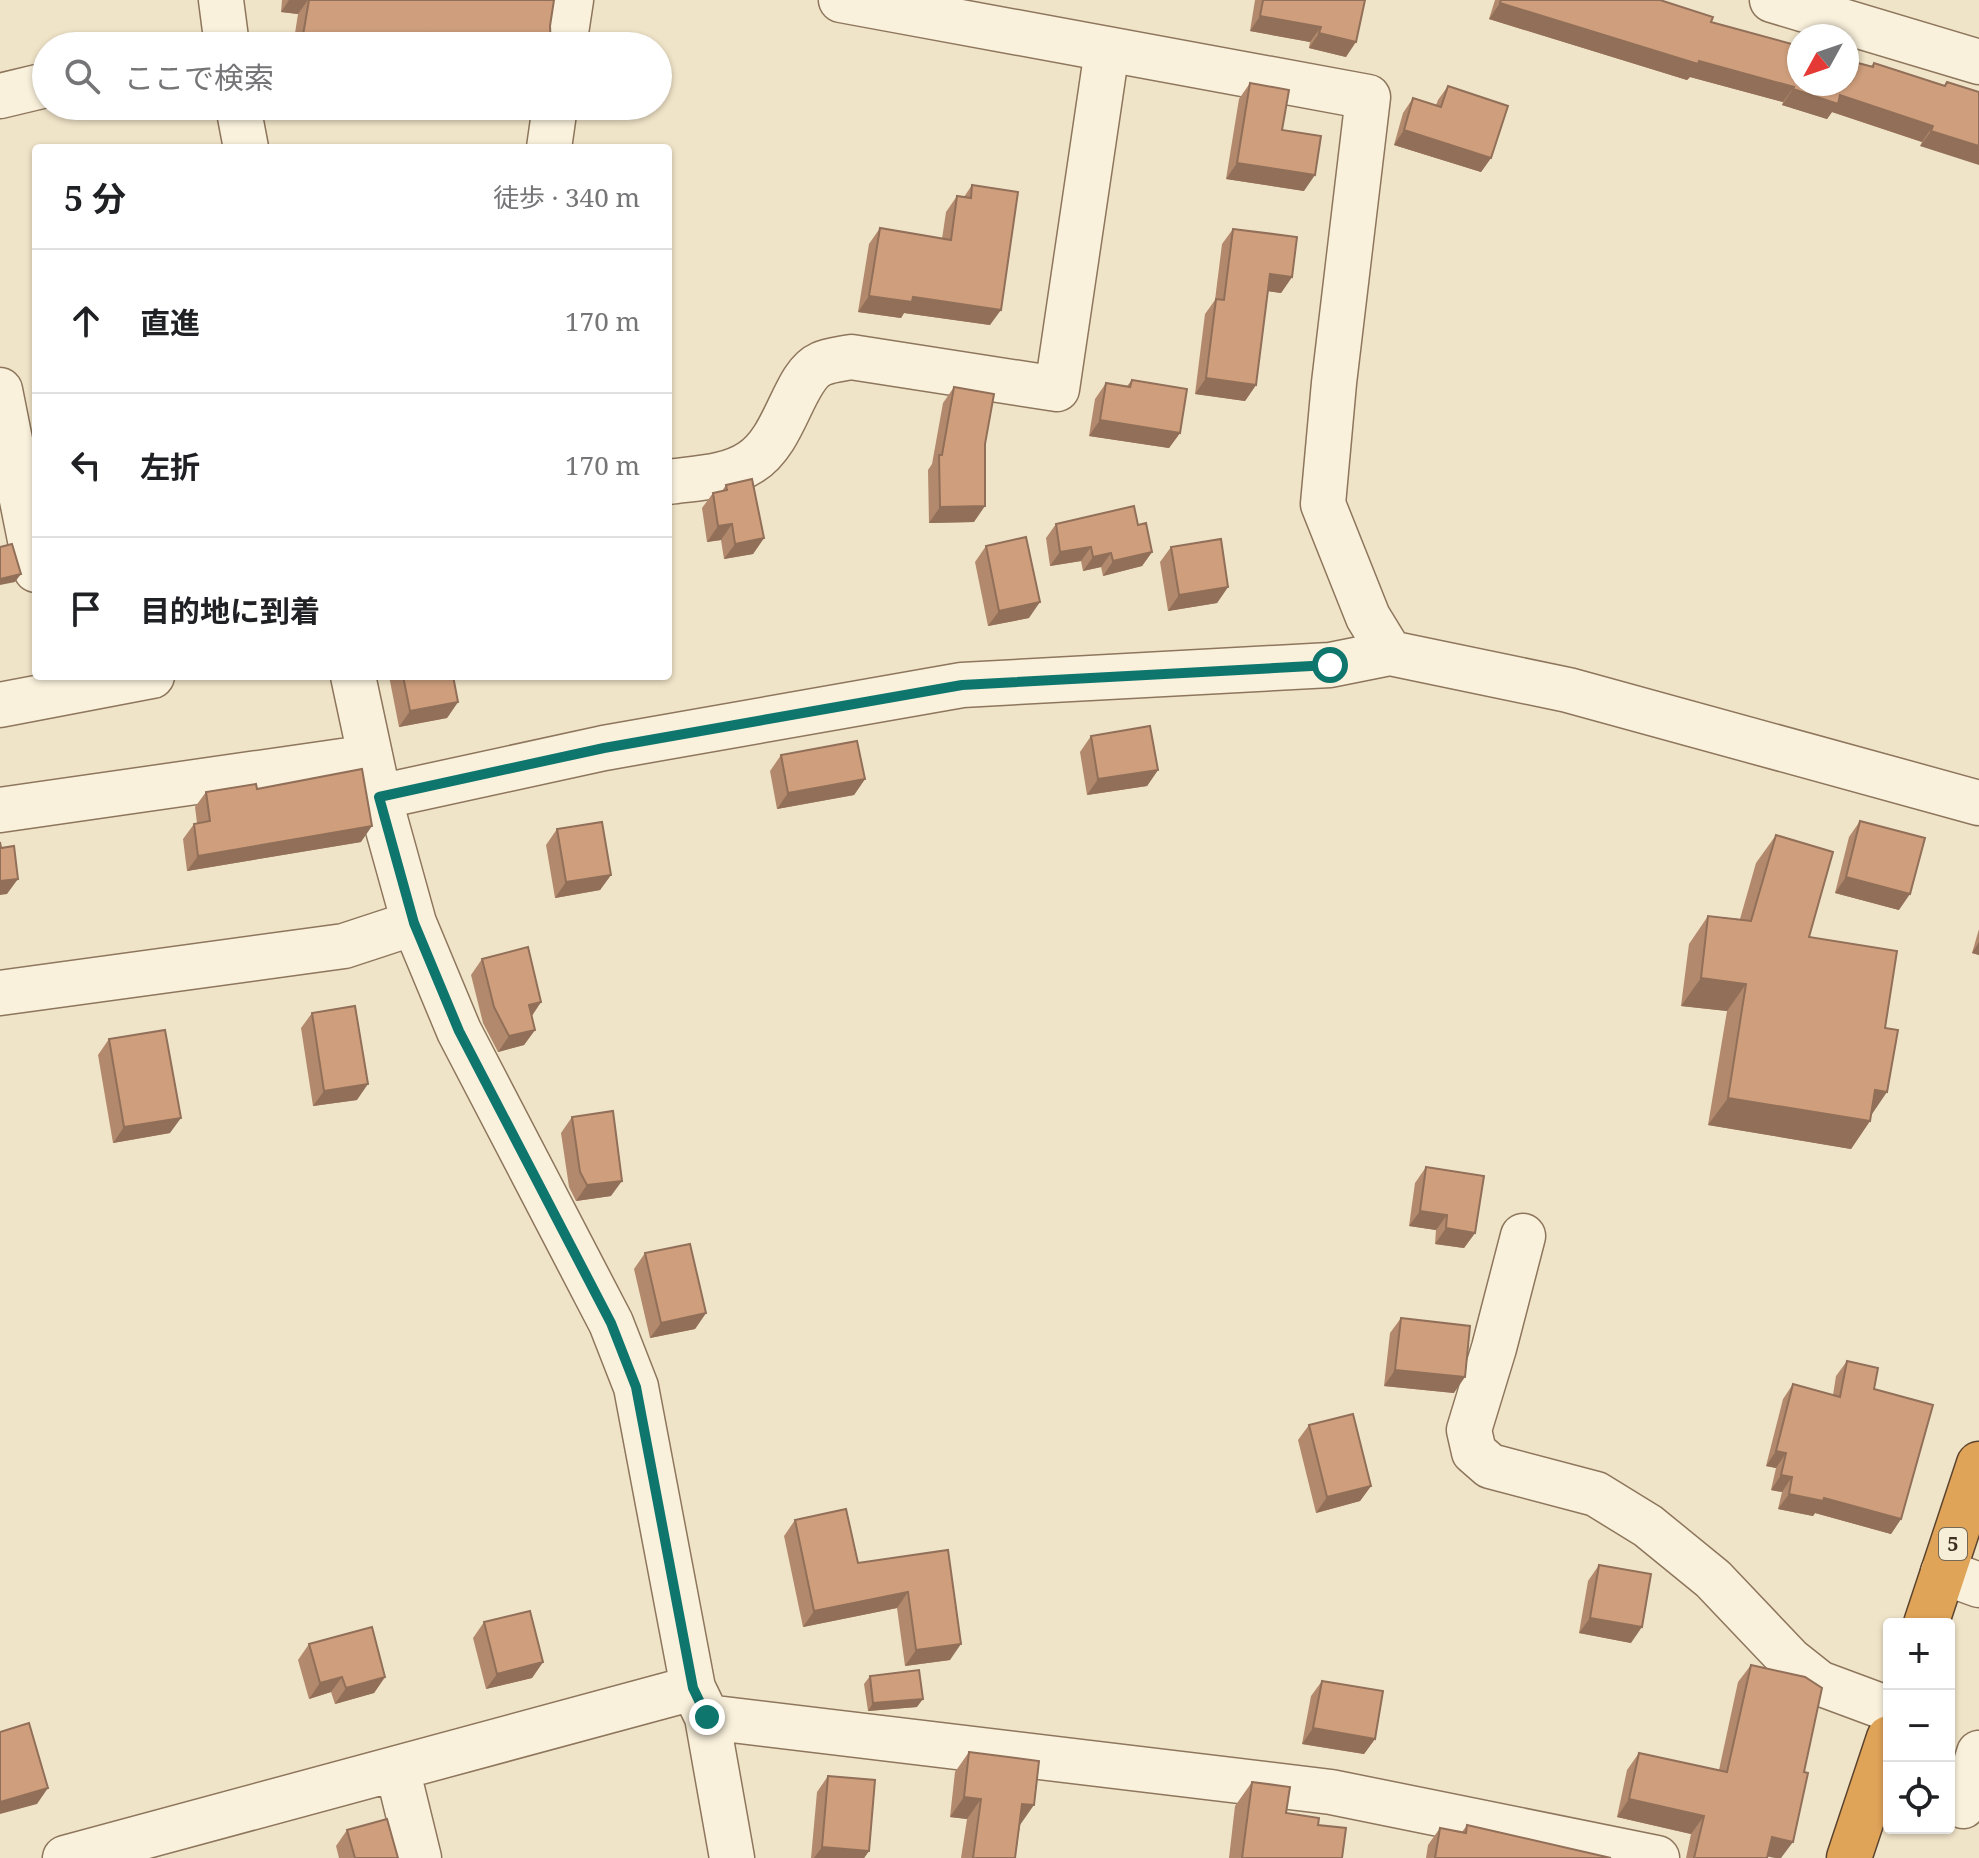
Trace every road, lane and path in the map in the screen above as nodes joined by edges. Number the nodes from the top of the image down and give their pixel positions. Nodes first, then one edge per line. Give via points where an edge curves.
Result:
1 (571, 0) edge
2 (841, 0) edge
3 (1772, 0) edge
4 (566, 32) edge
5 (1107, 50) junction
6 (1979, 62) edge
7 (32, 88) edge
8 (0, 96) edge
9 (241, 120) edge
10 (553, 120) edge
11 (245, 144) edge
12 (550, 144) edge
13 (0, 390) edge
14 (672, 481) edge
15 (32, 550) edge
16 (1390, 653) junction
17 (111, 680) edge
18 (354, 680) edge
19 (59, 685) edge
20 (0, 705) edge
21 (375, 777) junction
22 (1979, 803) edge
23 (0, 810) edge
24 (414, 923) junction
25 (0, 993) edge
26 (1523, 1236) dead end
27 (1979, 1464) edge
28 (1961, 1578) edge
29 (1931, 1618) edge
30 (700, 1702) junction
31 (1883, 1707) edge
32 (1979, 1753) edge
33 (397, 1768) junction
34 (1883, 1768) edge
35 (1964, 1806) edge
36 (65, 1858) edge
37 (419, 1858) edge
38 (732, 1858) edge
39 (1657, 1858) edge
40 (1849, 1858) edge

1 - 4 street
2 - 5 street
3 - 6 street
5 - 14 street via 1057,389 851,357 819,364 803,381 775,440 752,462 726,474
5 - 16 street via 1368,97 1323,504 1368,617
7 - 8 street
9 - 11 street
10 - 12 street
13 - 15 street
16 - 21 street via 1330,665 962,685 604,748
16 - 22 street via 1568,690
17 - 19 street
18 - 21 street
19 - 20 street
21 - 23 street
21 - 24 street
24 - 25 street via 344,946
24 - 30 street via 459,1031 611,1323 636,1387
26 - 31 street via 1469,1430 1474,1452 1490,1466 1596,1494 1635,1518 1713,1579 1819,1683
27 - 28 highway, 5
28 - 29 highway, 5
30 - 33 street
30 - 38 street
30 - 39 street via 1331,1792
32 - 35 street
33 - 36 street
33 - 37 street
34 - 40 highway

